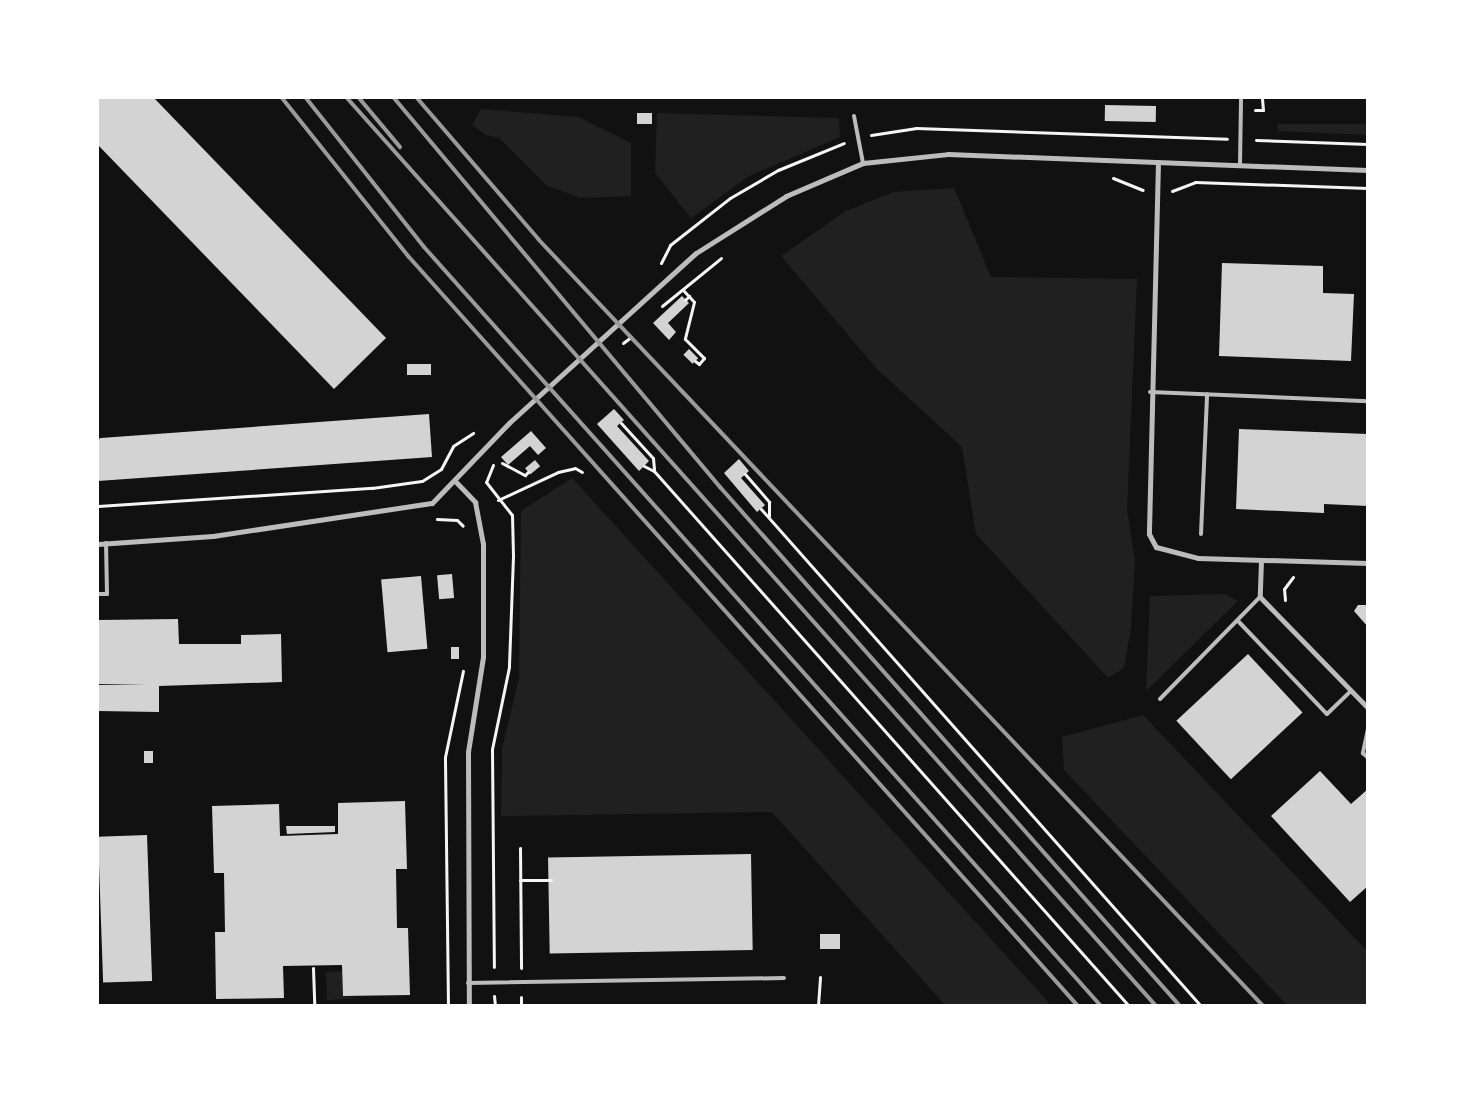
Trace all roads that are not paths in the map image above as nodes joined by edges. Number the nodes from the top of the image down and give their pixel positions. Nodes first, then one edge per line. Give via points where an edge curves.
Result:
1 (1241, 98) edge
2 (854, 116) dead end
3 (1158, 162) junction
4 (863, 163) junction
5 (1240, 165) junction
6 (1368, 170) edge
7 (1150, 392) junction
8 (1207, 394) junction
9 (1368, 400) edge
10 (456, 482) junction
11 (1201, 534) dead end
12 (98, 544) edge
13 (106, 544) junction
14 (1261, 560) junction
15 (1368, 563) edge
16 (98, 594) edge
17 (1260, 597) junction
18 (1239, 622) junction
19 (1351, 691) junction
20 (1160, 700) dead end
21 (1368, 708) edge
22 (1368, 729) edge
23 (1368, 758) edge
24 (784, 978) dead end
25 (468, 983) junction
26 (469, 1006) edge

1 - 5 lane
2 - 4 lane
3 - 4 street via 948,154
3 - 5 street
3 - 7 street
4 - 10 street via 786,196 696,253 510,422
5 - 6 street
7 - 8 lane
7 - 14 street via 1148,534 1156,547 1198,558
8 - 9 lane
8 - 11 lane
10 - 13 street via 432,503 213,536
10 - 25 street via 475,502 483,544 483,656 468,752
12 - 13 street
13 - 16 lane via 107,594
14 - 15 street
14 - 17 street
17 - 18 lane
17 - 19 street
18 - 19 lane via 1327,714
18 - 20 lane
19 - 21 street
22 - 23 lane via 1363,753
24 - 25 lane
25 - 26 street

